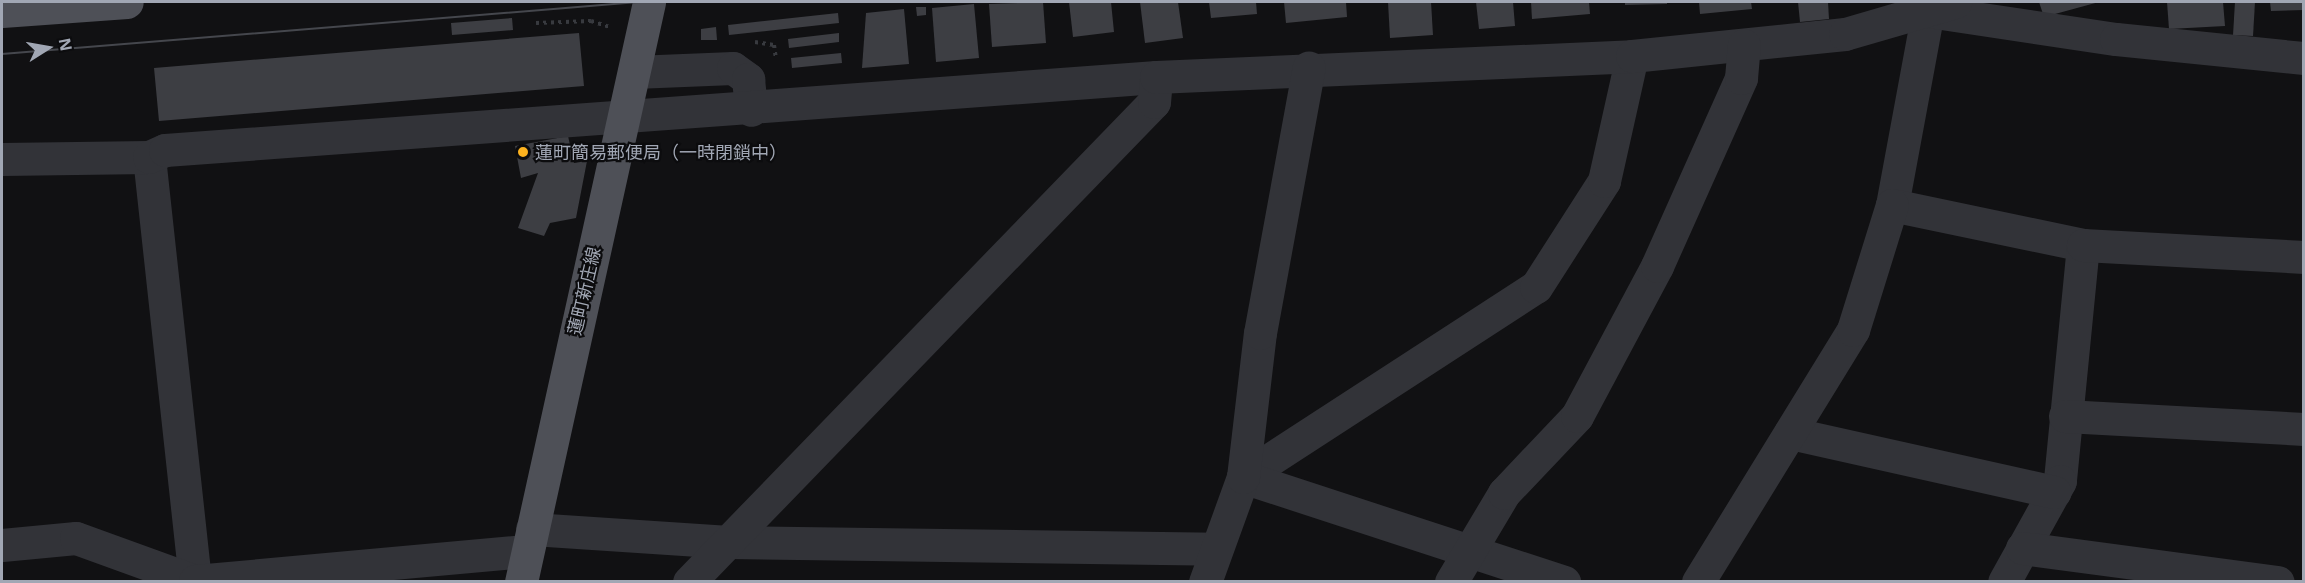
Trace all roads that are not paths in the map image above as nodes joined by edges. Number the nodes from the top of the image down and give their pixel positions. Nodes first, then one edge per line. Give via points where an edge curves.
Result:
1 (127, 2) edge
2 (649, 2) edge
3 (1942, 6) edge
4 (2, 11) edge
5 (1744, 45) junction
6 (1632, 56) junction
7 (2304, 58) edge
8 (1309, 67) junction
9 (634, 72) junction
10 (1156, 77) junction
11 (751, 110) junction
12 (622, 121) junction
13 (149, 157) junction
14 (2, 159) edge
15 (1892, 205) junction
16 (2083, 245) junction
17 (2304, 257) edge
18 (2065, 416) junction
19 (2304, 429) edge
20 (1790, 433) junction
21 (1244, 477) junction
22 (2054, 492) junction
23 (729, 542) junction
24 (2, 546) edge
25 (2022, 548) junction
26 (1216, 549) junction
27 (1470, 549) junction
28 (527, 554) edge
29 (195, 581) edge
30 (689, 582) edge
31 (1205, 582) edge
32 (1451, 582) edge
33 (1564, 582) edge
34 (1698, 582) edge
35 (2004, 582) edge
36 (2278, 582) edge

1 - 4 main road
2 - 9 main road, 蓮町新庄線
3 - 5 street via 1845,33
3 - 7 street via 2116,39
3 - 15 street
5 - 6 street
5 - 27 street via 1741,78 1657,266 1577,416 1504,493
6 - 8 street
6 - 21 street via 1604,181 1536,287
8 - 10 street
8 - 21 street via 1260,333
9 - 11 street via 733,68 748,79
9 - 12 main road, 蓮町新庄線
10 - 11 street
10 - 23 street via 1154,102 937,320
11 - 12 street
12 - 13 street via 165,150
12 - 28 main road, 蓮町新庄線
13 - 14 street
13 - 29 street
15 - 16 street
15 - 20 street via 1854,330
16 - 17 street
16 - 18 street
18 - 19 street
18 - 22 street via 2060,481
20 - 22 street
20 - 34 street
21 - 26 street
21 - 27 street
22 - 25 street
23 - 26 street
23 - 28 street
23 - 30 street
24 - 29 street via 76,538
25 - 35 street
25 - 36 street
26 - 31 street
27 - 32 street
27 - 33 street
28 - 29 street

